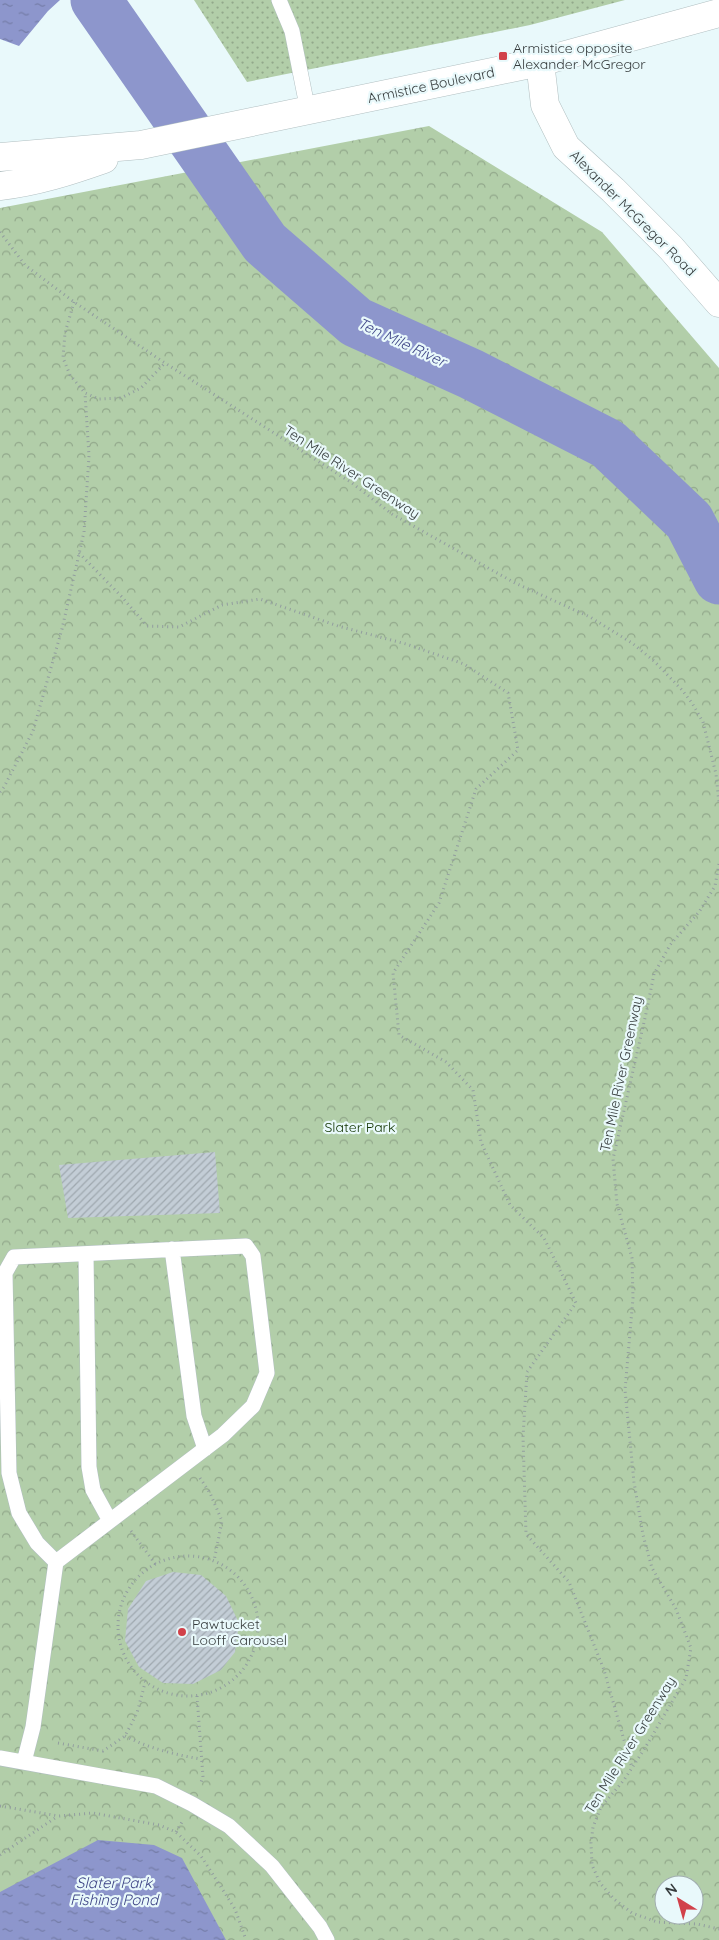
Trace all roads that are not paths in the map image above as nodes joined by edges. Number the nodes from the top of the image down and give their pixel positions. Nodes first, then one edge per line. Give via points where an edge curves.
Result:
1 (279, 0) edge
2 (719, 13) edge
3 (540, 62) junction
4 (308, 111) junction
5 (141, 145) junction
6 (0, 157) edge
7 (0, 186) edge
8 (719, 303) edge
9 (172, 1250) junction
10 (86, 1254) junction
11 (205, 1449) junction
12 (113, 1518) junction
13 (56, 1562) junction
14 (0, 1758) edge
15 (24, 1762) junction
16 (327, 1940) edge

1 - 4 lane via 292,30
2 - 3 main road, Armistice Boulevard
3 - 4 main road, Armistice Boulevard
3 - 8 main road, Alexander McGregor Road via 545,105 566,147 671,248
4 - 5 main road, Armistice Boulevard
5 - 6 main road, Armistice Boulevard
5 - 7 main road, Armistice Boulevard via 81,167
9 - 10 lane
9 - 11 lane via 194,1416
9 - 11 lane via 246,1246 253,1256 266,1373 254,1406
10 - 12 lane via 89,1467 93,1490
10 - 13 lane via 14,1257 5,1272 9,1473 19,1513 37,1542
11 - 12 lane
12 - 13 lane
13 - 15 lane via 32,1733
14 - 15 lane
15 - 16 lane via 156,1786 192,1804 229,1826 272,1866

